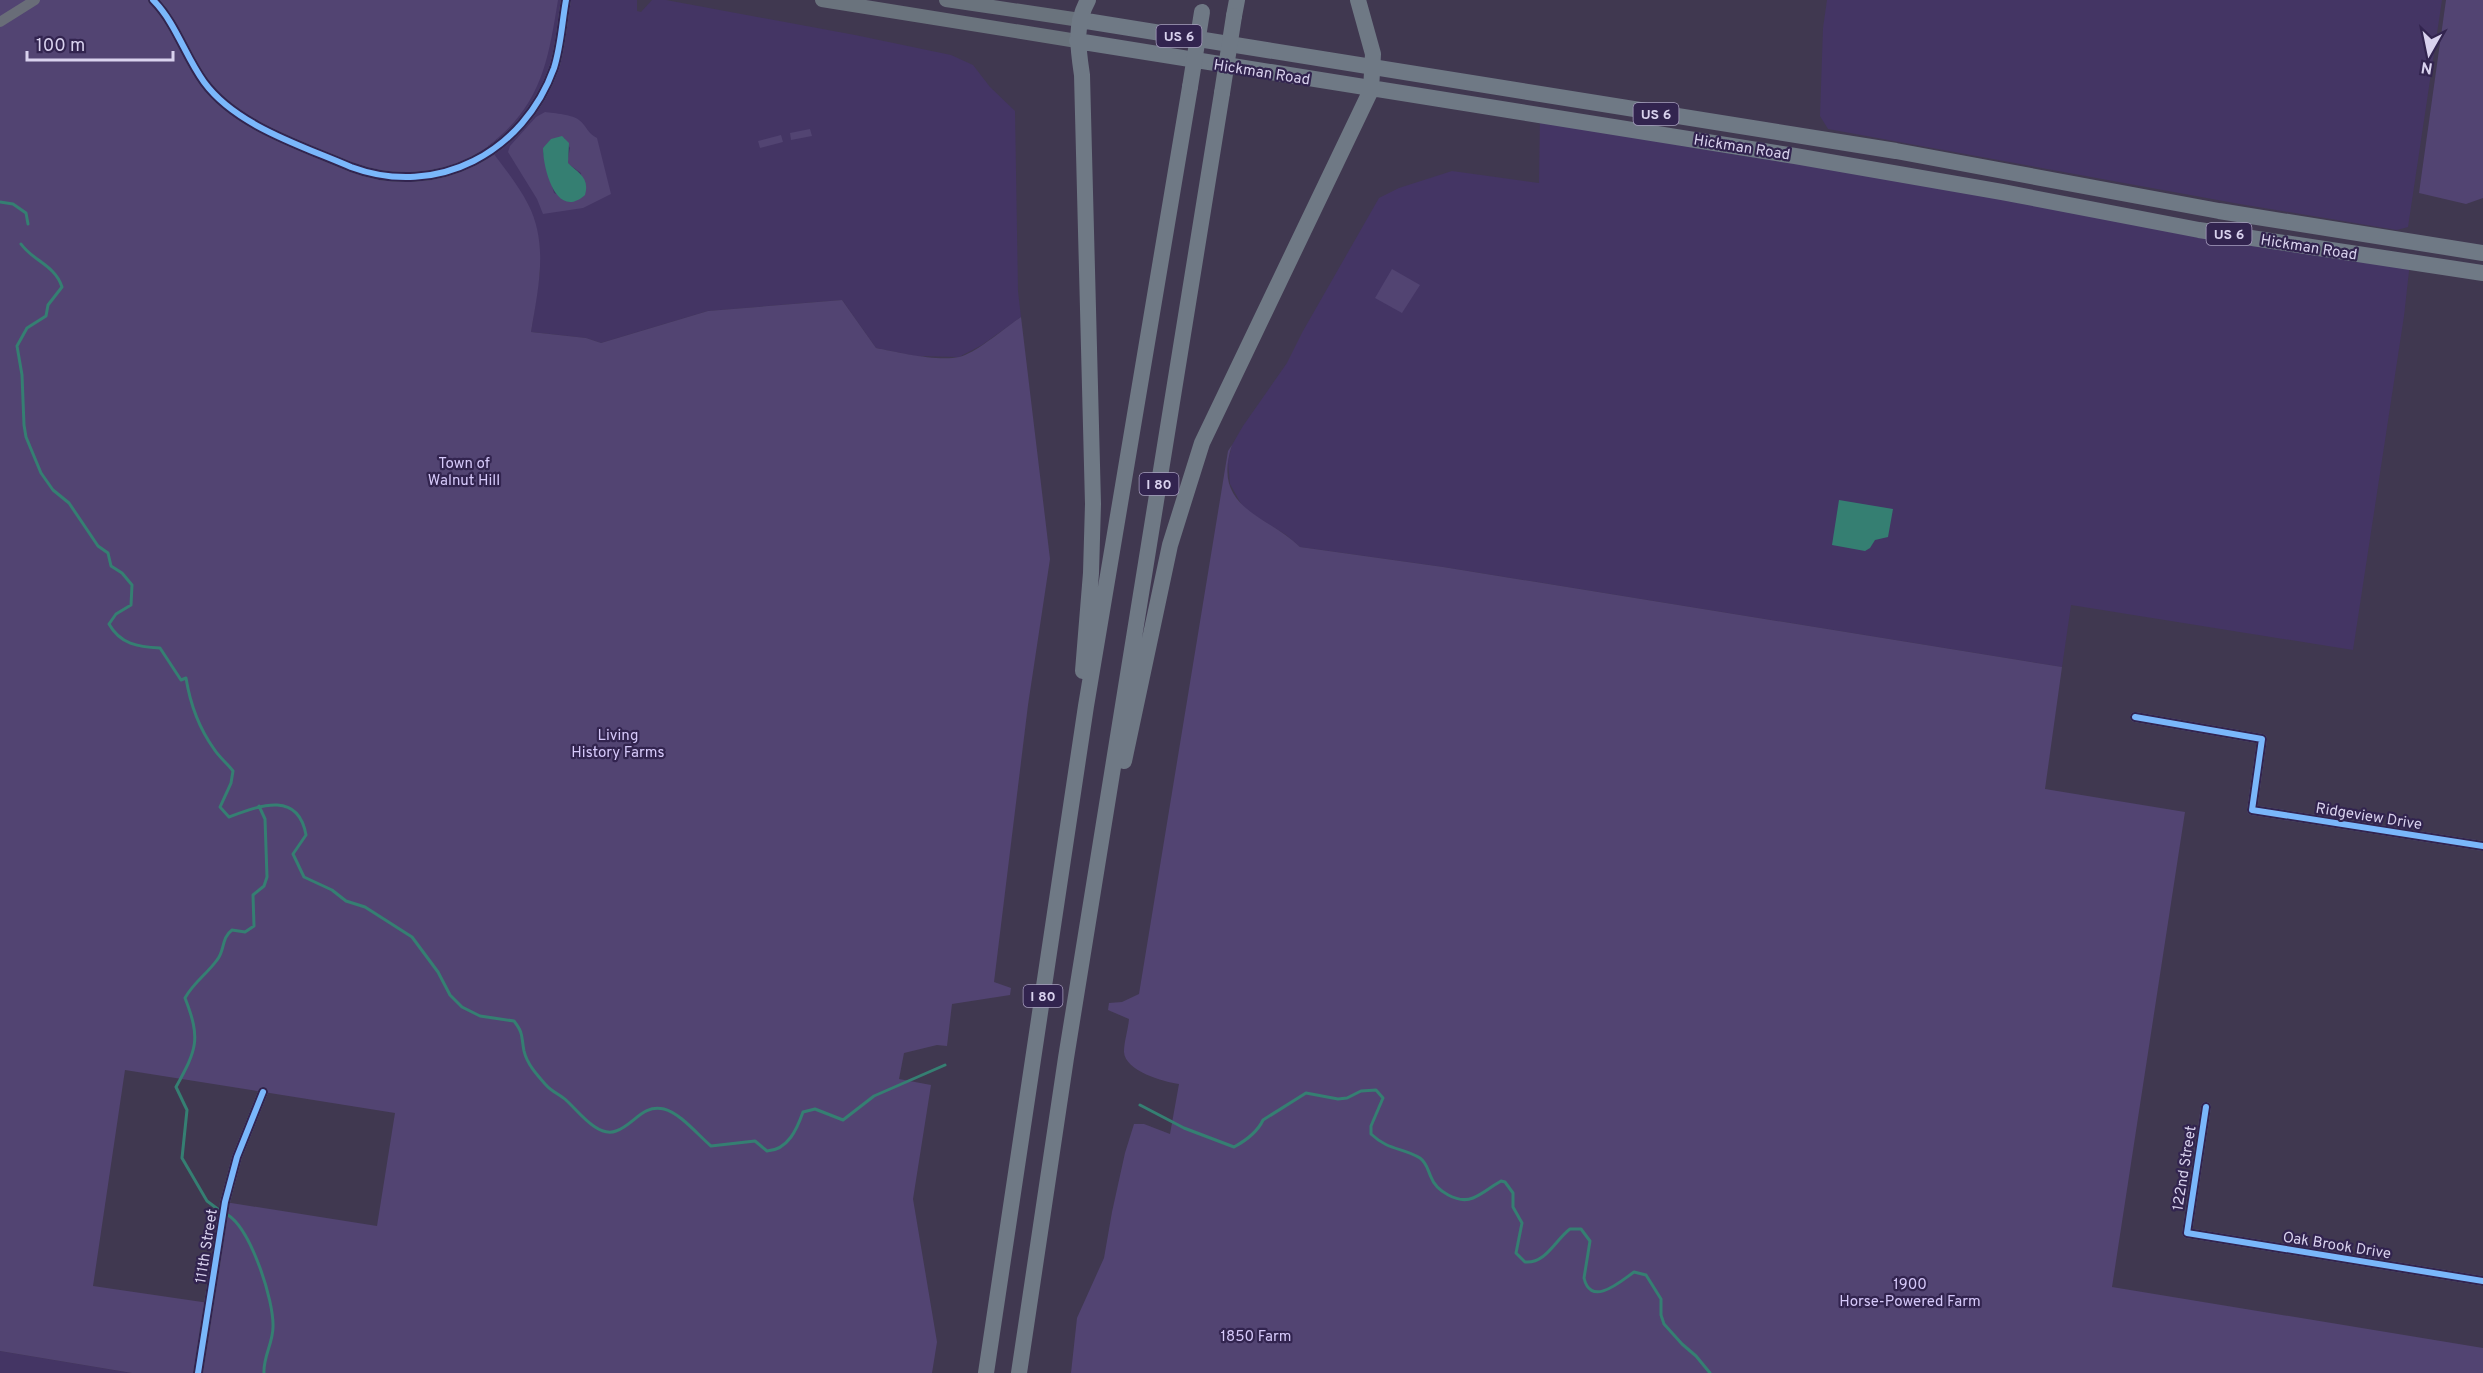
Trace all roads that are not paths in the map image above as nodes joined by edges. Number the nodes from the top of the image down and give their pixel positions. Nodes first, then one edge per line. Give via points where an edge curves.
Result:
1 (35, 0) edge
2 (153, 0) edge
3 (566, 0) edge
4 (822, 0) edge
5 (946, 0) edge
6 (1088, 0) edge
7 (1358, 0) edge
8 (1203, 6) edge
9 (1235, 8) edge
10 (1080, 20) junction
11 (0, 22) edge
12 (1077, 41) junction
13 (1373, 67) junction
14 (1371, 90) junction
15 (2002, 192) junction
16 (2134, 194) junction
17 (2131, 217) junction
18 (2273, 220) junction
19 (2483, 254) edge
20 (2483, 273) edge
21 (1086, 706) junction
22 (2135, 717) dead end
23 (2483, 846) edge
24 (1095, 875) junction
25 (263, 1092) dead end
26 (2206, 1107) dead end
27 (2187, 1233) joint
28 (2483, 1281) edge
29 (999, 1286) junction
30 (198, 1373) edge
31 (975, 1373) edge
32 (986, 1373) edge
33 (1019, 1373) edge

1 - 11 street
2 - 3 street via 170,21 205,84 238,114 363,172 407,177 437,174 471,163 498,147 522,124 554,67
4 - 12 main road, Hickman Road / US 6
5 - 10 main road, Hickman Road / US 6
6 - 10 highway
7 - 13 highway
8 - 21 highway, I 80, bridge
9 - 24 highway, I 80, bridge
10 - 12 highway
10 - 13 highway, Hickman Road / US 6
12 - 14 highway, Hickman Road / US 6
12 - 21 highway via 1082,75 1093,504 1082,666
13 - 14 highway
13 - 16 highway, Hickman Road / US 6 via 1907,153
14 - 15 highway, Hickman Road / US 6 via 1551,116
14 - 24 highway via 1202,443 1170,545 1132,726
15 - 16 highway via 2015,187 2116,203 2131,199
15 - 17 highway, Hickman Road / US 6
16 - 18 highway, Hickman Road / US 6
17 - 18 highway via 2137,210 2147,210 2215,222 2251,224
17 - 20 highway, Hickman Road / US 6
18 - 19 highway, Hickman Road / US 6
21 - 29 highway, I 80
22 - 23 street, Ridgeview Drive via 2262,739 2252,810
24 - 33 highway, I 80
25 - 30 street, 111th Street via 237,1157 225,1202
26 - 27 street, 122nd Street
27 - 28 street, Oak Brook Drive
29 - 31 highway
29 - 32 highway, I 80

